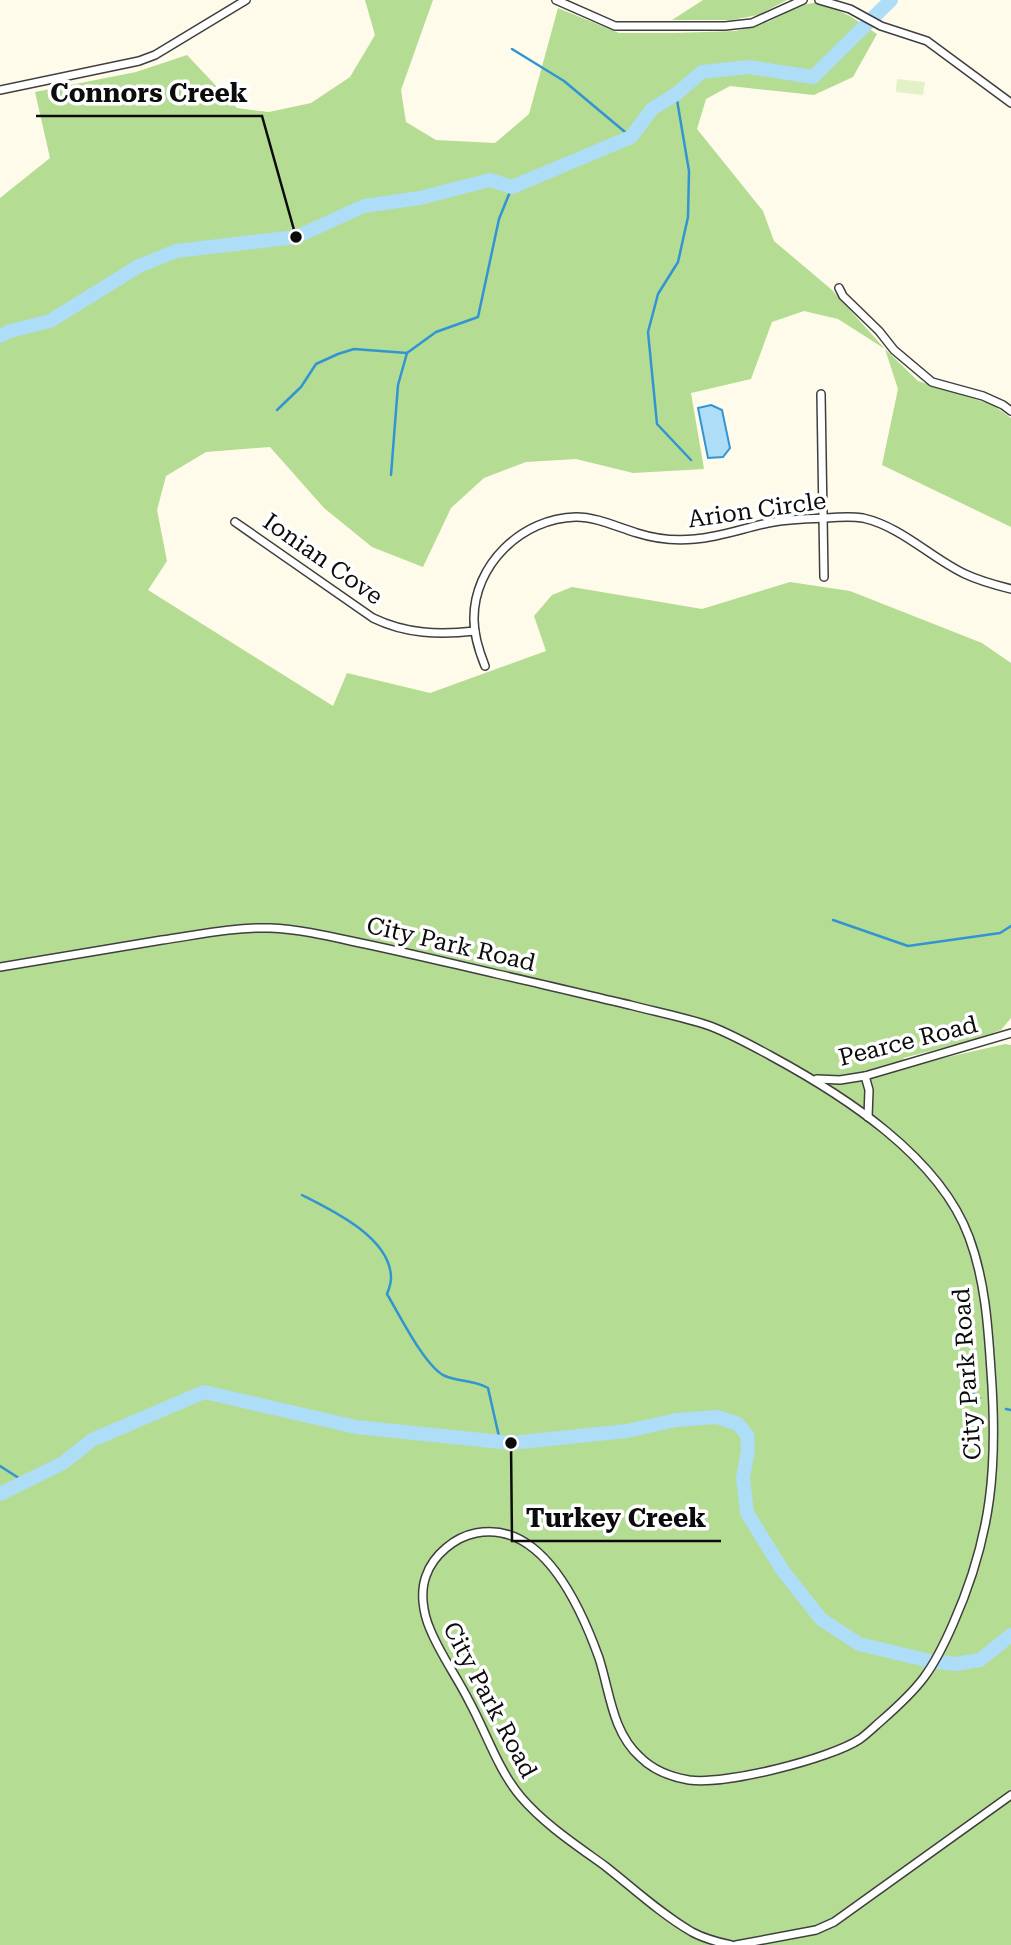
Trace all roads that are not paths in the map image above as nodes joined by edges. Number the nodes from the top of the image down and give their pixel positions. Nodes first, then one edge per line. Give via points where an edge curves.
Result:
1 (246, 0) edge
2 (556, 0) edge
3 (803, 0) edge
4 (819, 0) edge
5 (0, 90) edge
6 (1011, 103) edge
7 (839, 288) dead end
8 (821, 394) dead end
9 (1011, 411) edge
10 (824, 518) junction
11 (234, 522) dead end
12 (824, 577) dead end
13 (1011, 589) edge
14 (475, 631) junction
15 (485, 666) dead end
16 (0, 967) edge
17 (1011, 1033) edge
18 (865, 1076) junction
19 (813, 1079) junction
20 (868, 1117) junction
21 (1011, 1795) edge
22 (730, 1945) edge
23 (736, 1945) edge

1 - 5 street via 139,61
2 - 3 street via 615,26 726,26 752,23
4 - 6 street via 927,41
7 - 9 street via 932,382 983,396
8 - 10 street
10 - 12 street
10 - 13 street, Arion Circle via 877,523 965,574
10 - 14 street, Arion Circle via 778,521 681,540 652,537 588,518 550,522 516,538 490,566 476,600
11 - 14 street, Ionian Cove via 393,628 423,633
14 - 15 street, Arion Circle
16 - 19 street, City Park Road via 218,932 299,931 695,1021
17 - 18 street, Pearce Road
18 - 19 street, Pearce Road
18 - 20 street
19 - 20 street, City Park Road
20 - 22 street, City Park Road via 921,1164 947,1196 969,1237 986,1304 993,1482 983,1536 973,1575 941,1652 909,1696 844,1747 745,1775 704,1781 681,1778 652,1767 625,1740 590,1634 556,1572 531,1546 513,1535 472,1533 436,1559 424,1589 427,1621 516,1793 545,1821 683,1926 710,1941
21 - 23 street via 834,1923

